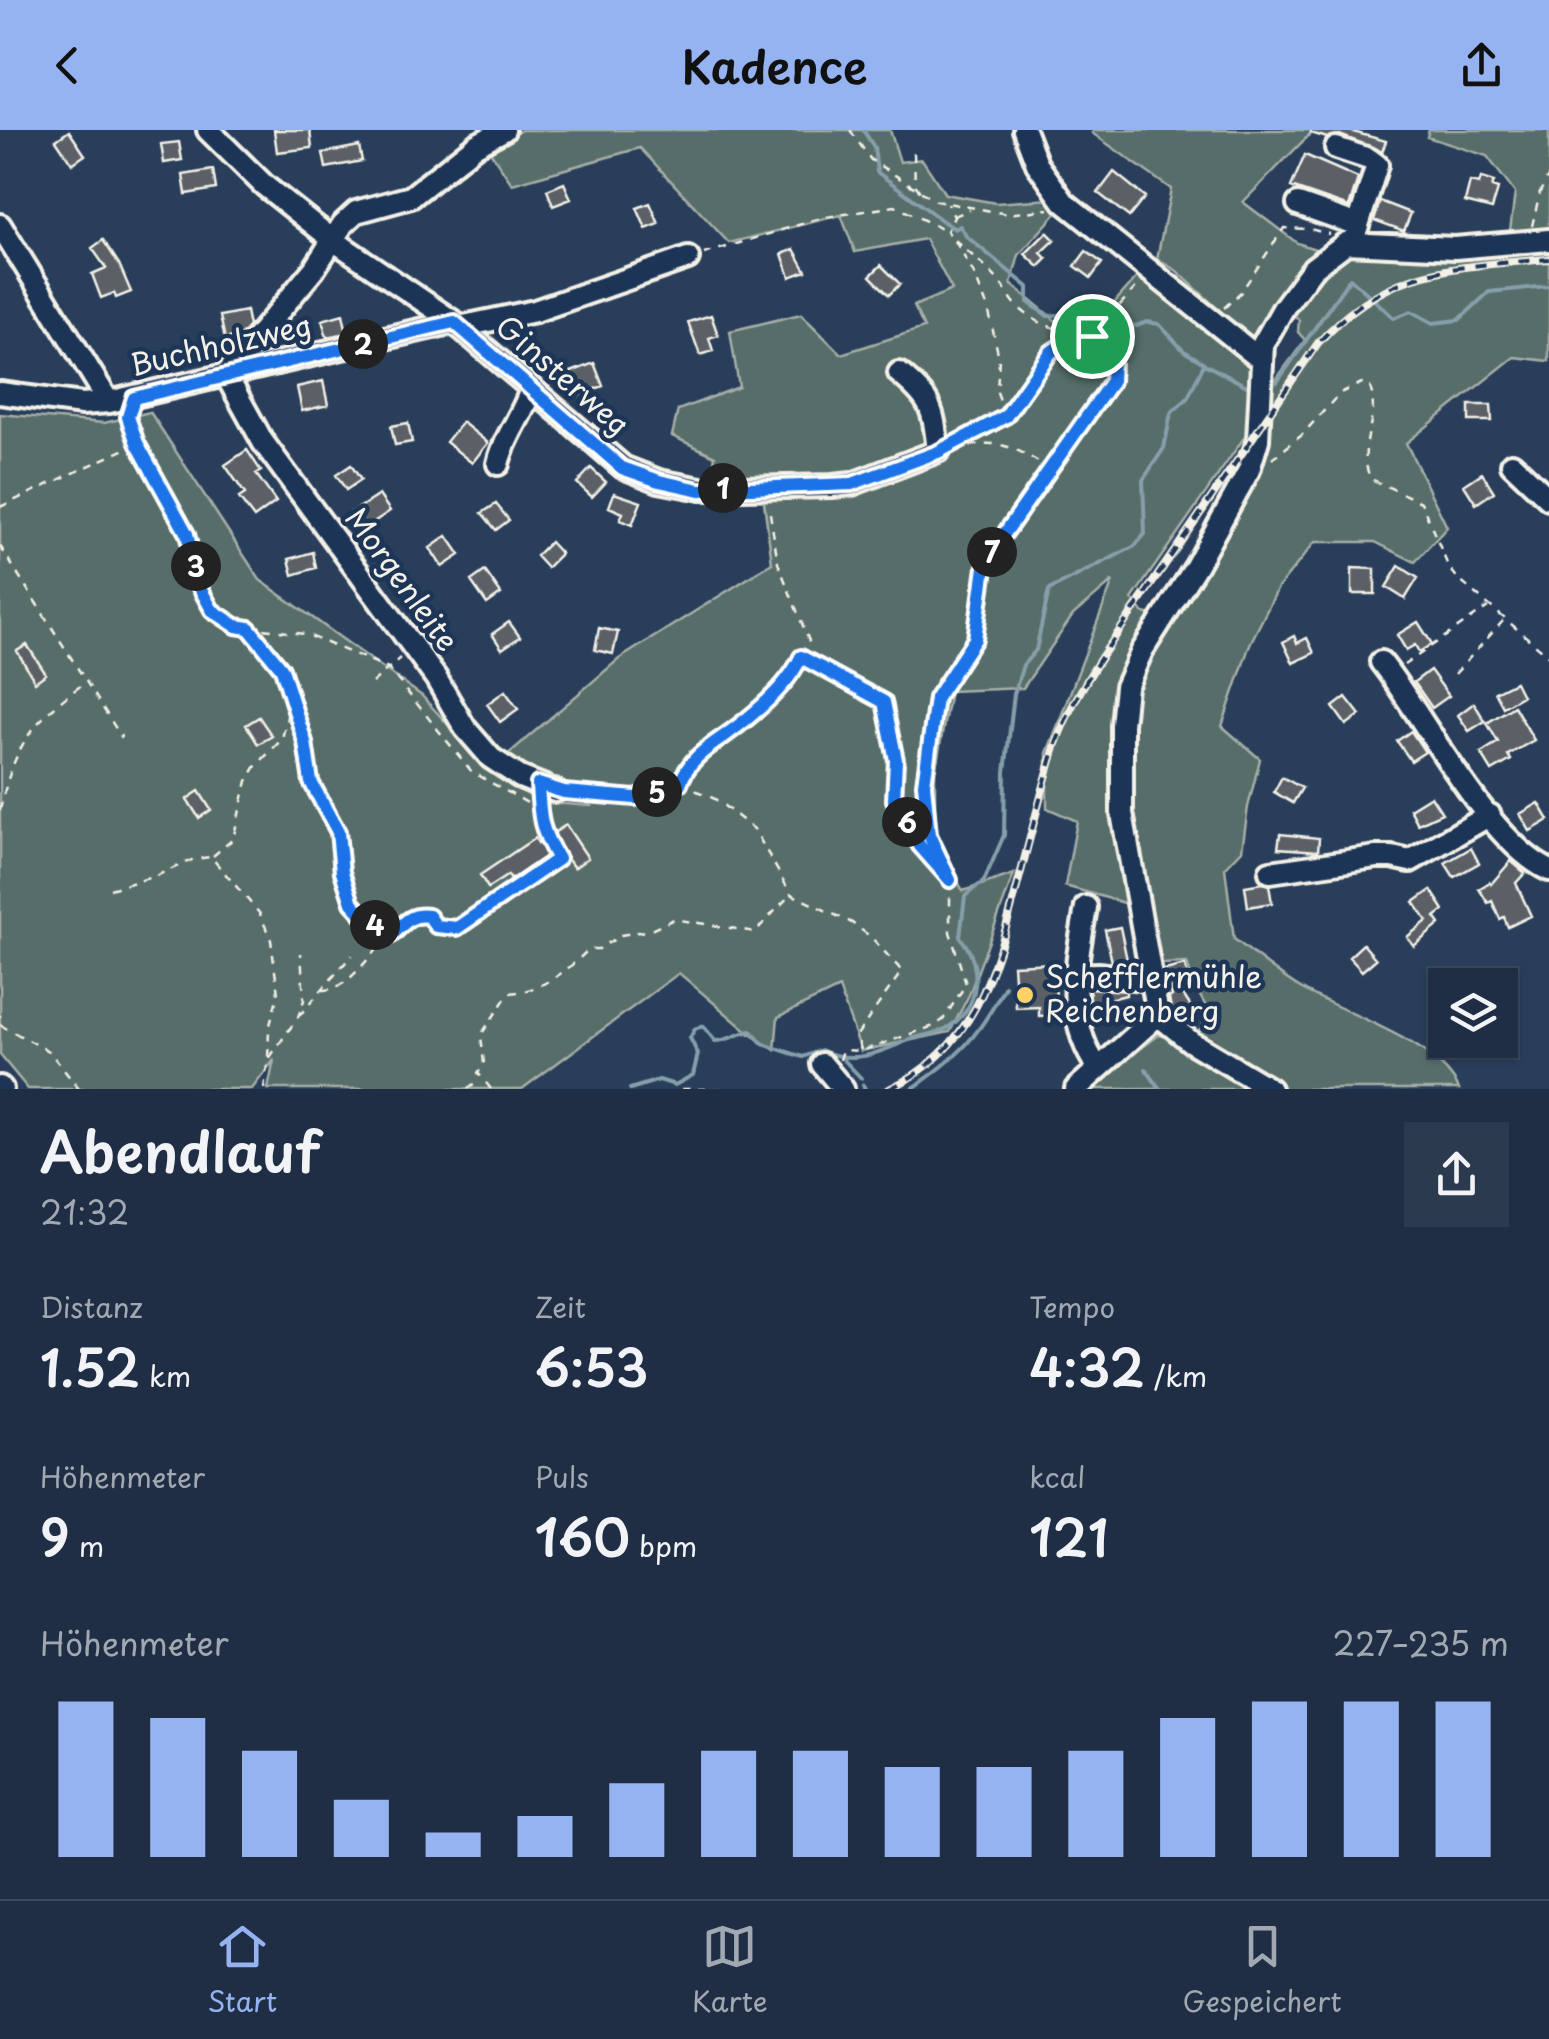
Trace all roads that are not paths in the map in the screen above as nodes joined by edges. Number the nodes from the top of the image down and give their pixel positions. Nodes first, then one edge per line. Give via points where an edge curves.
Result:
1 (208, 130) edge
2 (504, 130) edge
3 (1024, 130) edge
4 (1336, 148) dead end
5 (1298, 204) dead end
6 (0, 225) edge
7 (1352, 236) junction
8 (332, 240) junction
9 (1539, 241) edge
10 (688, 258) road end
11 (456, 324) junction
12 (1260, 359) junction
13 (899, 373) dead end
14 (226, 375) junction
15 (531, 389) junction
16 (0, 394) edge
17 (109, 402) junction
18 (498, 464) dead end
19 (1512, 464) dead end
20 (1549, 499) edge
21 (1385, 668) road end
22 (546, 788) road end
23 (1490, 816) junction
24 (1549, 870) edge
25 (1270, 872) dead end
26 (1086, 907) dead end
27 (1078, 975) junction
28 (1151, 980) junction
29 (1158, 1015) junction
30 (830, 1064) road end
31 (1098, 1068) junction
32 (844, 1089) edge
33 (1076, 1089) edge
34 (1270, 1089) edge

1 - 8 street, Ginsterweg
2 - 8 street via 411,198 356,212
3 - 12 street via 1037,164 1064,202
4 - 7 street via 1377,165
5 - 7 street
6 - 17 street
7 - 9 street via 1455,248
7 - 12 street via 1313,268 1284,307
8 - 11 street, Ginsterweg
8 - 14 street
10 - 11 street, Buchholzweg via 535,310
11 - 14 street, Buchholzweg
11 - 15 street, Ginsterweg
12 - 28 street via 1258,440 1249,470 1126,687 1122,813
13 - 15 street, Ginsterweg via 934,410 938,452 852,484 700,490 659,481 622,468
14 - 17 street, Buchholzweg
14 - 22 street, Morgenleite via 263,442 466,728 491,758
15 - 18 street
16 - 17 street, Buchholzweg
19 - 20 street
21 - 23 street
23 - 24 street
23 - 25 street via 1410,862 1376,857
26 - 27 street
27 - 28 street
27 - 31 street via 1078,1027
28 - 29 street
29 - 31 street
29 - 34 street
30 - 32 street
31 - 33 street

